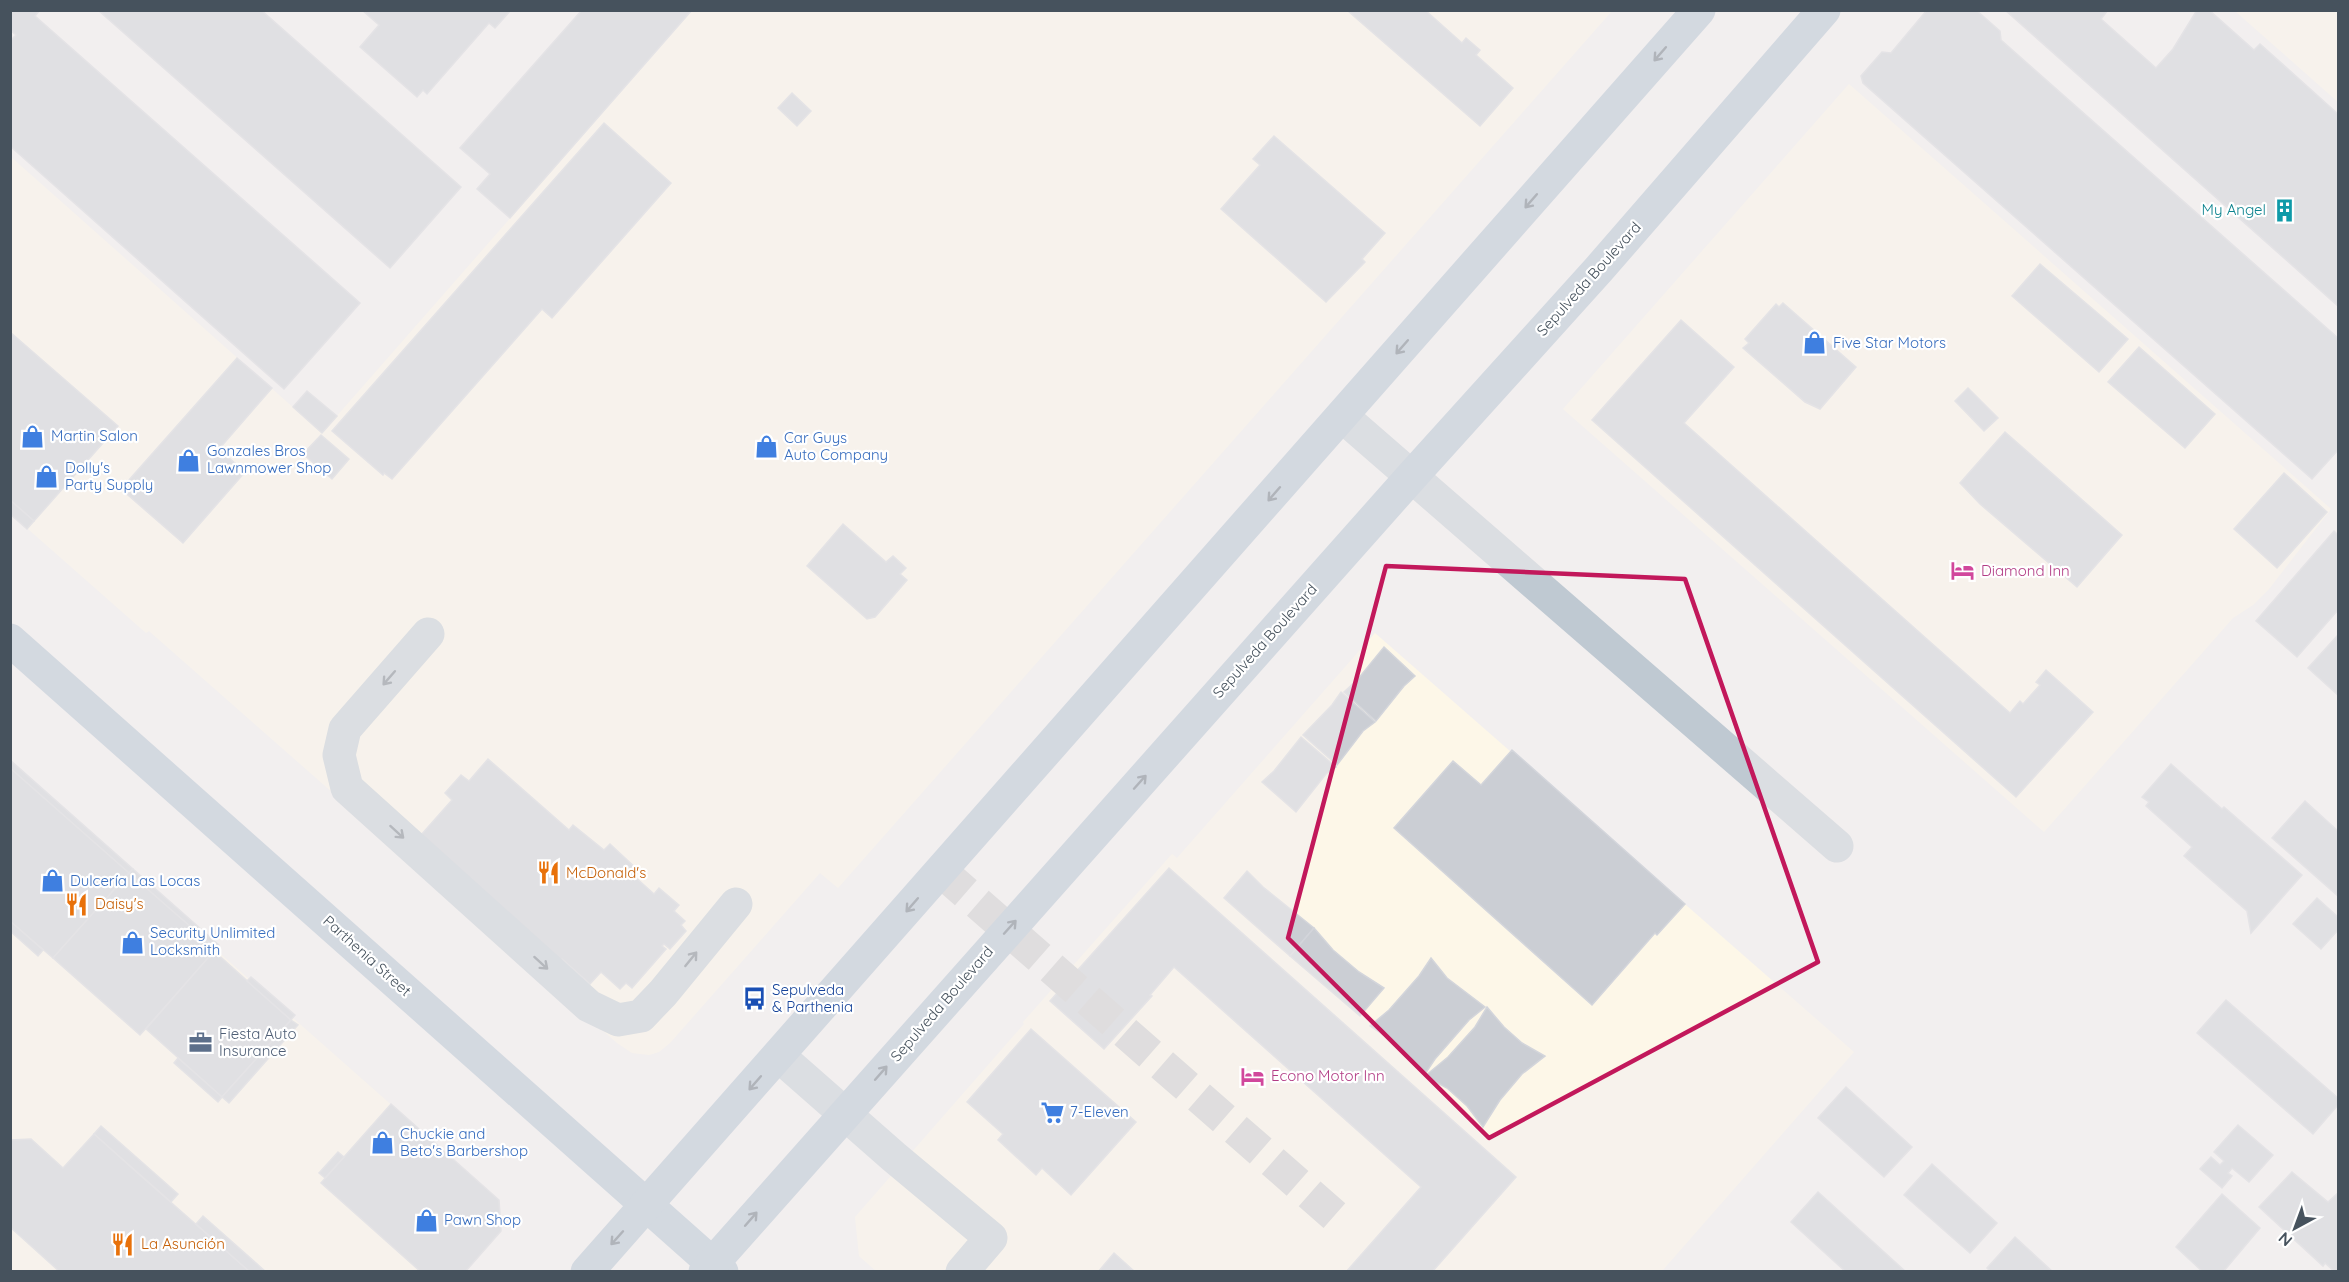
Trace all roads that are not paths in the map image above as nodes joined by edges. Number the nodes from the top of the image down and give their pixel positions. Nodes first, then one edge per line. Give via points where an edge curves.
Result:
1 (1699, 10) edge
2 (1824, 10) edge
3 (1342, 416) junction
4 (1412, 476) junction
5 (428, 634) dead end
6 (10, 640) edge
7 (1837, 846) dead end
8 (735, 904) dead end
9 (779, 1056) junction
10 (846, 1113) junction
11 (647, 1205) junction
12 (714, 1269) edge
13 (587, 1272) edge
14 (962, 1272) edge

1 -> 3 main road
2 - 4 main road, Sepulveda Boulevard
3 - 4 lane
3 -> 9 main road
4 - 7 lane
10 -> 4 main road, Sepulveda Boulevard
5 -> 8 lane via 345,729 339,755 347,788 589,1006 618,1020 641,1016
6 - 11 main road, Parthenia Street
9 - 10 lane
9 -> 11 main road
12 -> 10 main road, Sepulveda Boulevard
10 - 14 lane via 991,1238
11 - 12 main road, Parthenia Street
11 -> 13 main road

